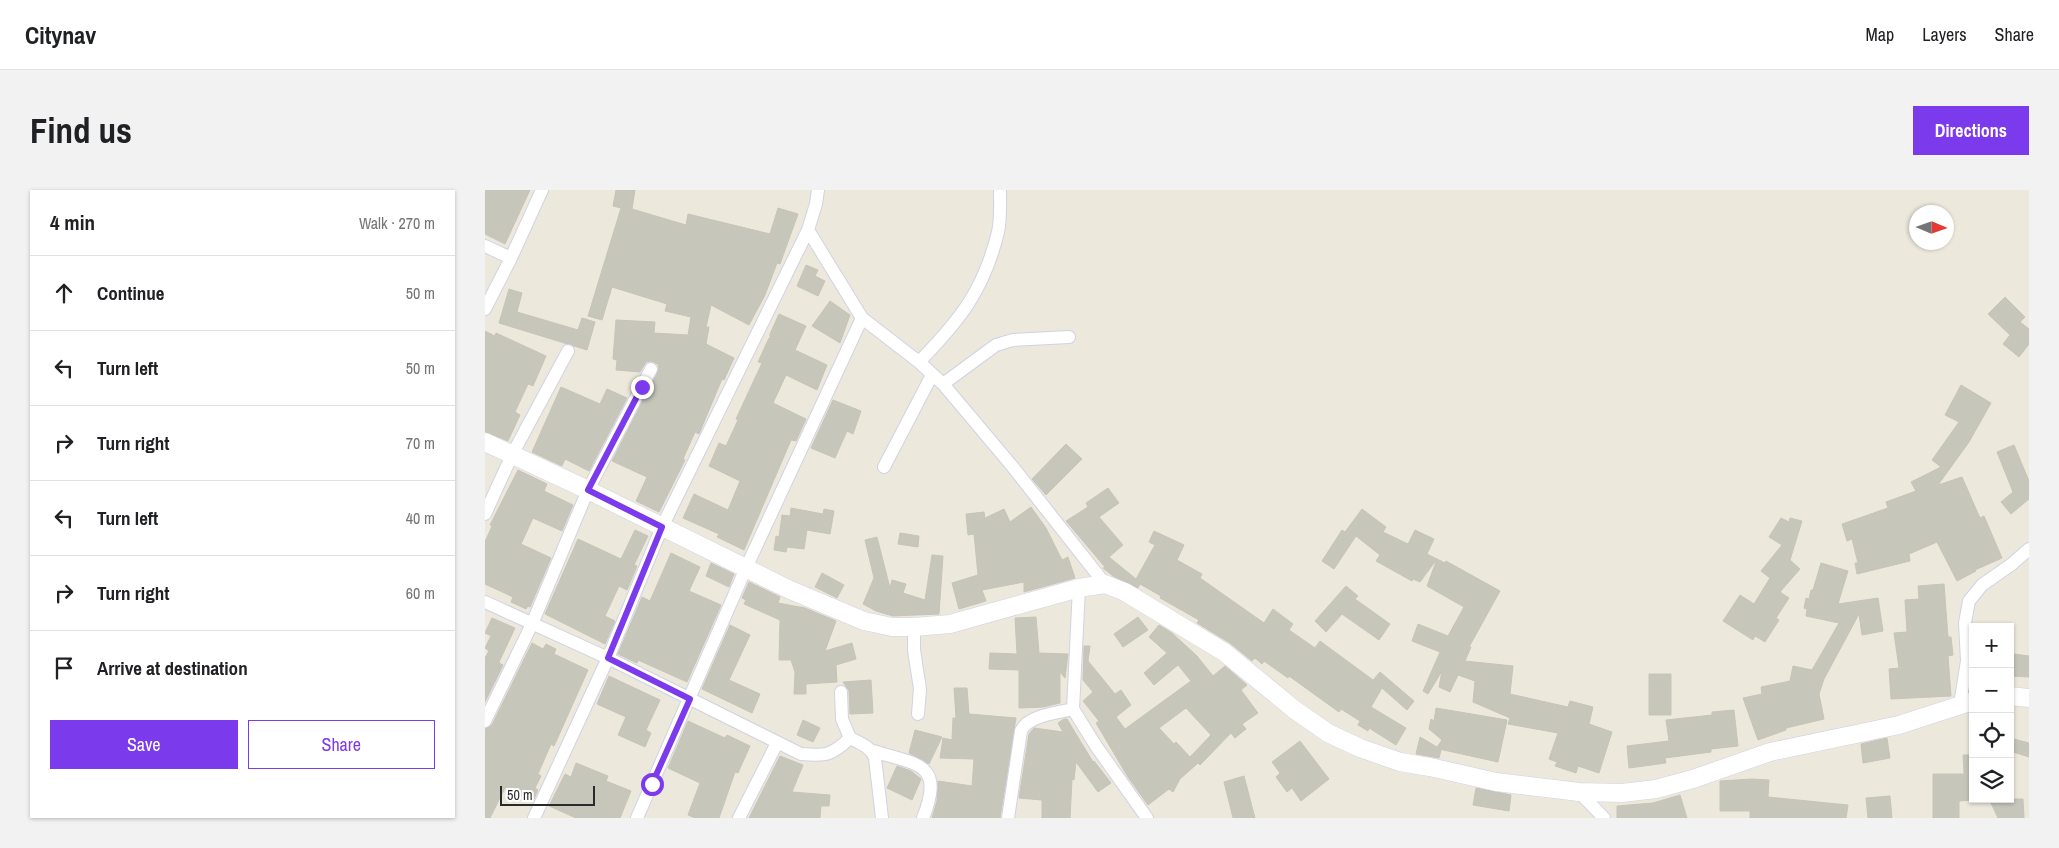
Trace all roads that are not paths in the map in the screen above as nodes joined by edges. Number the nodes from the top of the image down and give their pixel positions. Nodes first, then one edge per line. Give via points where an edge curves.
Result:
1 (542, 190) edge
2 (818, 190) edge
3 (999, 190) edge
4 (808, 230) junction
5 (485, 246) edge
6 (511, 258) junction
7 (485, 309) edge
8 (862, 318) junction
9 (1069, 337) dead end
10 (568, 351) dead end
11 (919, 362) junction
12 (651, 369) dead end
13 (932, 375) junction
14 (943, 384) junction
15 (485, 442) edge
16 (512, 455) junction
17 (884, 467) dead end
18 (588, 490) junction
19 (485, 514) edge
20 (662, 527) junction
21 (2029, 549) edge
22 (746, 568) junction
23 (1105, 584) junction
24 (1079, 588) junction
25 (485, 602) edge
26 (532, 624) junction
27 (914, 627) junction
28 (608, 658) junction
29 (841, 692) dead end
30 (2014, 696) edge
31 (2029, 698) edge
32 (690, 699) junction
33 (1967, 702) edge
34 (1073, 709) junction
35 (918, 714) dead end
36 (485, 721) edge
37 (850, 738) junction
38 (777, 743) junction
39 (873, 751) junction
40 (1579, 792) junction
41 (534, 818) edge
42 (637, 818) edge
43 (739, 818) edge
44 (882, 818) edge
45 (923, 818) edge
46 (1008, 818) edge
47 (1147, 818) edge
48 (1604, 818) edge

1 - 6 street
2 - 4 street
3 - 11 street via 998,232 981,284 951,330
4 - 8 street
4 - 20 street
5 - 6 street
6 - 7 street
8 - 11 street
8 - 22 street
9 - 14 street via 1013,340 996,345
10 - 16 street
11 - 13 street
12 - 18 street
13 - 14 street
13 - 17 street
14 - 23 street
15 - 16 street
16 - 18 street
16 - 19 street
18 - 20 street
18 - 26 street
20 - 22 street
20 - 28 street
21 - 33 street via 1981,585 1969,601 1965,623
22 - 27 street via 864,622
22 - 32 street
23 - 24 street
23 - 40 street via 1125,592 1225,652 1312,722 1361,748 1400,762 1497,782
24 - 27 street via 950,624
24 - 34 street
25 - 26 street
26 - 28 street
26 - 36 street
27 - 35 street via 914,650 921,689
28 - 32 street
28 - 41 street
29 - 37 street via 842,720
30 - 31 street
32 - 38 street
32 - 42 street
33 - 40 street via 1899,725 1770,752 1656,789 1622,793
34 - 46 street via 1024,724
34 - 47 street
37 - 38 street via 825,756 801,754
37 - 39 street
38 - 43 street
39 - 44 street
39 - 45 street via 923,767 930,776 931,788
40 - 48 street

